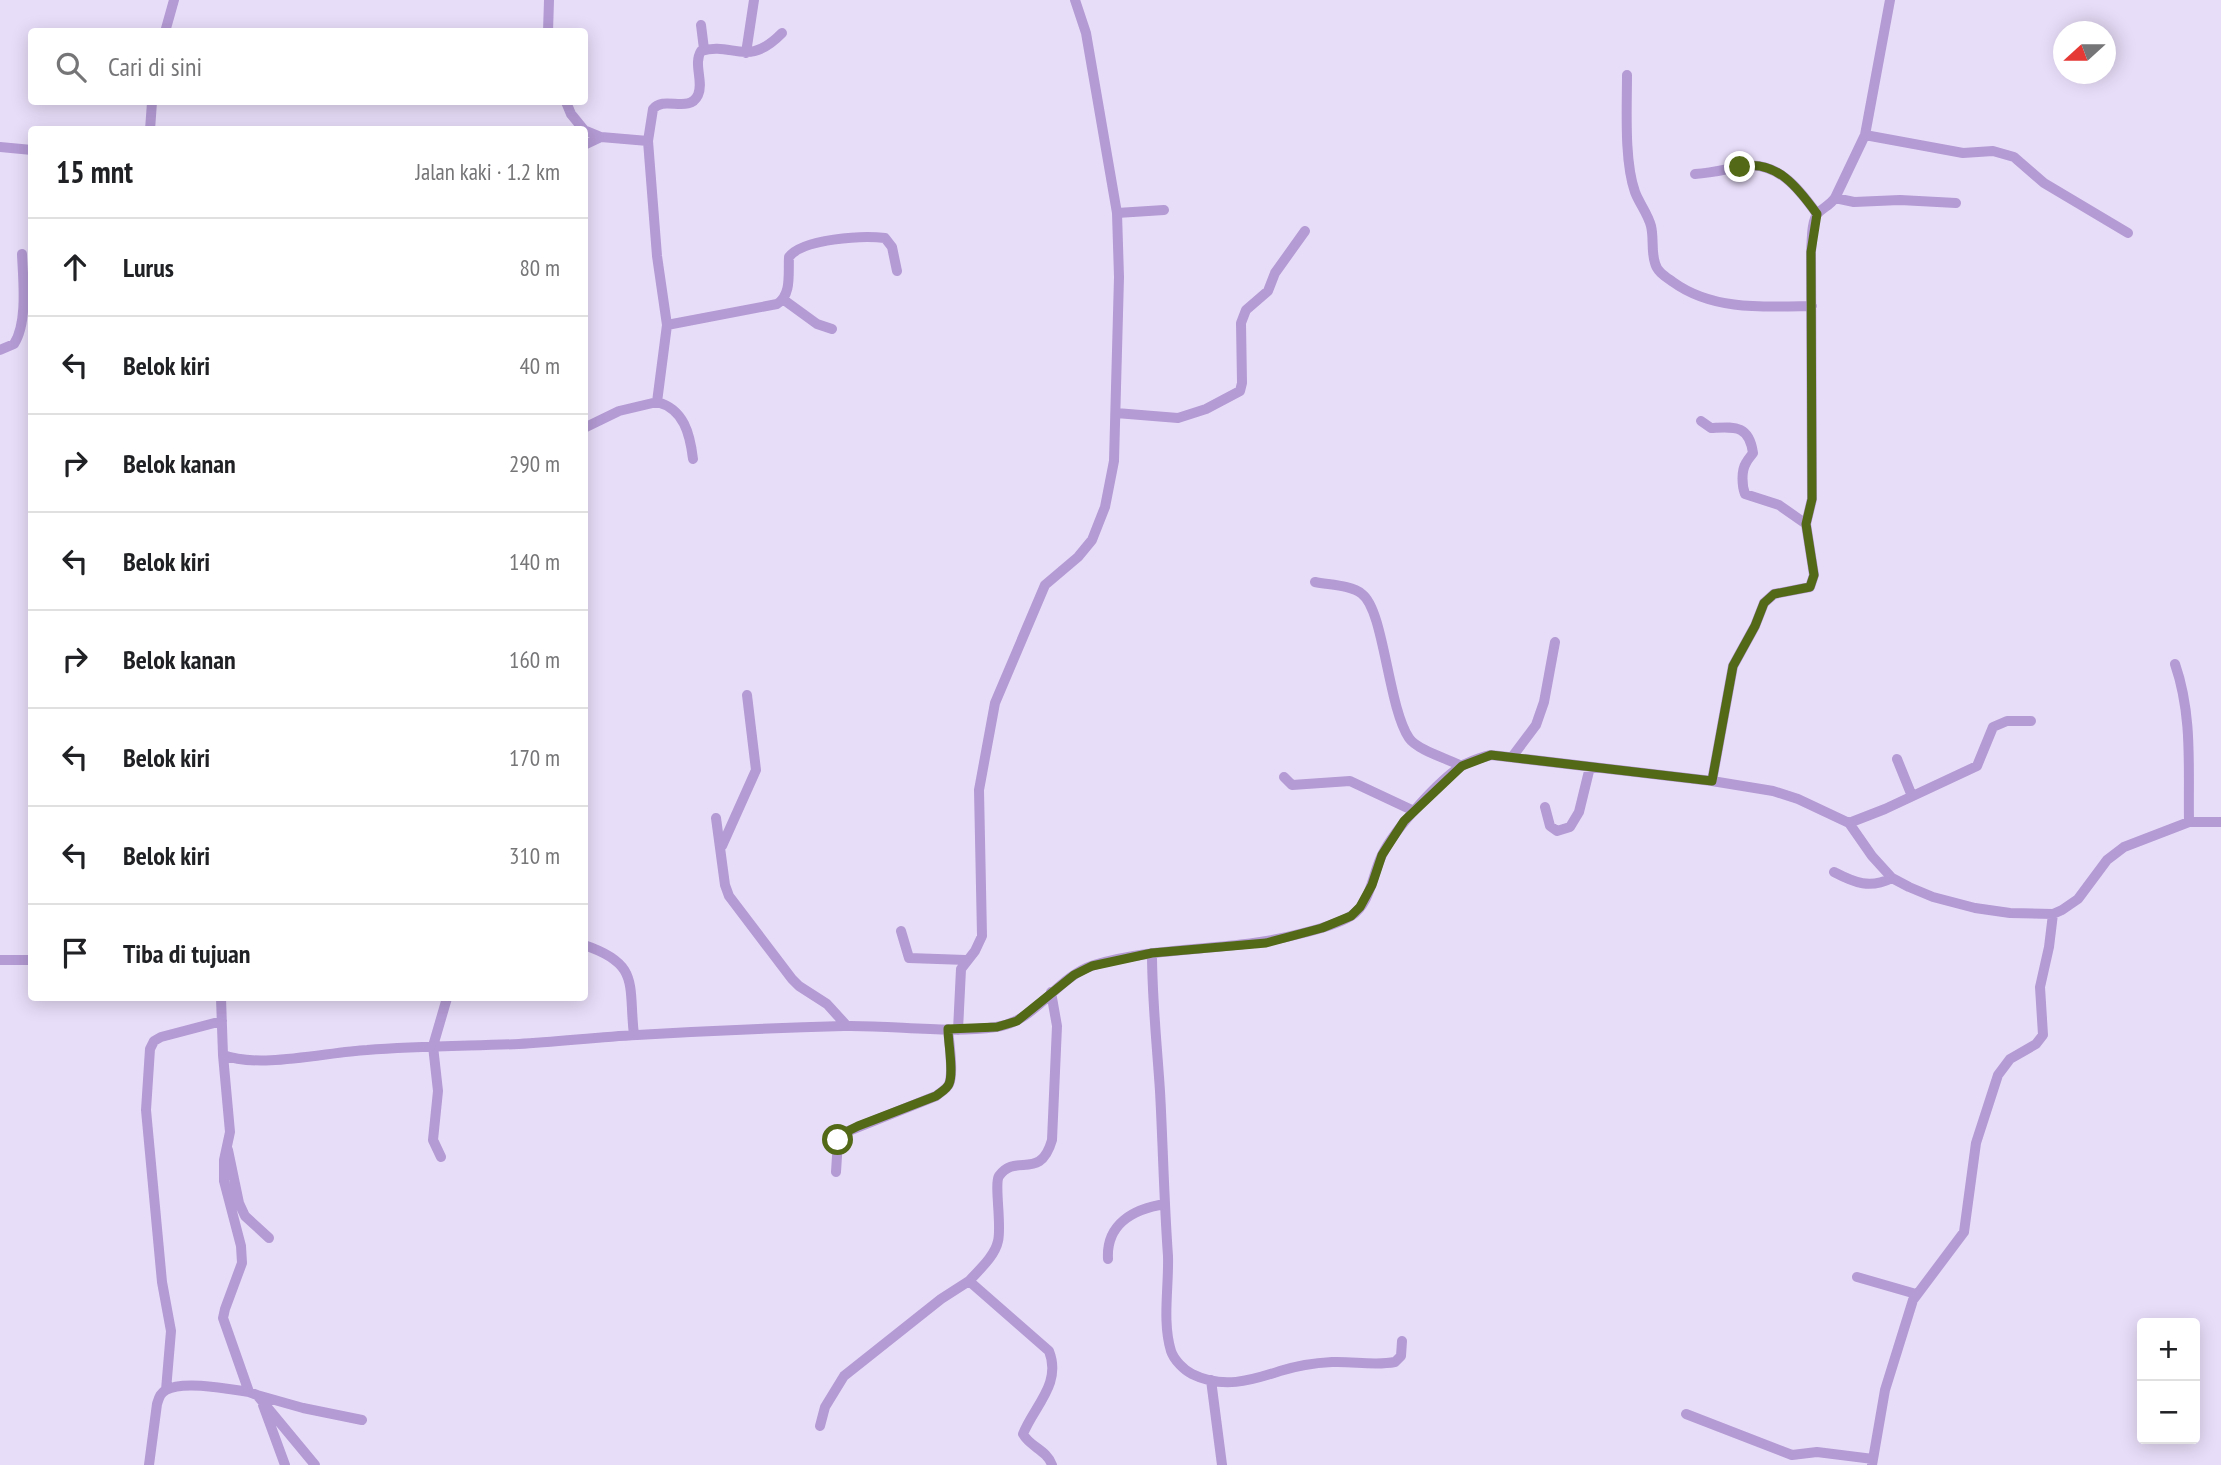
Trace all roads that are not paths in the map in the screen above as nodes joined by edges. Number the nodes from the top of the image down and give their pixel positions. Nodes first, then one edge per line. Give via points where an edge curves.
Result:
1 (174, 0) edge
2 (549, 0) edge
3 (754, 0) edge
4 (1075, 0) edge
5 (1890, 0) edge
6 (701, 25) dead end
7 (167, 28) edge
8 (548, 28) edge
9 (782, 33) dead end
10 (704, 50) junction
11 (746, 52) junction
12 (1627, 75) dead end
13 (152, 105) edge
14 (567, 105) edge
15 (150, 126) edge
16 (581, 126) edge
17 (588, 132) edge
18 (1865, 135) junction
19 (601, 137) junction
20 (648, 141) junction
21 (588, 143) edge
22 (0, 147) edge
23 (28, 150) edge
24 (1695, 174) dead end
25 (1835, 198) junction
26 (1956, 203) dead end
27 (1164, 210) dead end
28 (1118, 213) junction
29 (1817, 214) junction
30 (1305, 231) dead end
31 (2128, 233) dead end
32 (22, 254) dead end
33 (897, 271) dead end
34 (784, 300) junction
35 (1812, 306) junction
36 (667, 325) junction
37 (832, 329) dead end
38 (0, 350) edge
39 (657, 402) junction
40 (1116, 413) junction
41 (1701, 421) dead end
42 (588, 426) edge
43 (693, 459) dead end
44 (1806, 524) junction
45 (1315, 582) dead end
46 (1555, 642) dead end
47 (2175, 664) dead end
48 (747, 695) dead end
49 (2031, 721) dead end
50 (1512, 757) junction
51 (1897, 759) dead end
52 (1462, 766) junction
53 (1590, 767) junction
54 (1283, 778) dead end
55 (1712, 781) junction
56 (1912, 796) junction
57 (1545, 807) dead end
58 (1414, 811) junction
59 (716, 818) dead end
60 (1849, 822) junction
61 (2189, 822) junction
62 (2221, 822) edge
63 (721, 849) junction
64 (1834, 872) dead end
65 (1892, 878) junction
66 (2053, 914) junction
67 (901, 931) dead end
68 (588, 947) edge
69 (1152, 953) junction
70 (0, 960) edge
71 (28, 960) edge
72 (966, 960) junction
73 (1051, 992) junction
74 (221, 1001) edge
75 (446, 1001) edge
76 (222, 1021) junction
77 (847, 1026) junction
78 (953, 1029) junction
79 (634, 1035) junction
80 (433, 1046) junction
81 (223, 1055) junction
82 (227, 1148) junction
83 (441, 1157) dead end
84 (836, 1172) dead end
85 (1165, 1204) junction
86 (269, 1238) dead end
87 (1108, 1259) dead end
88 (1857, 1277) dead end
89 (969, 1281) junction
90 (1916, 1294) junction
91 (1402, 1341) dead end
92 (1211, 1380) junction
93 (166, 1390) junction
94 (256, 1395) junction
95 (1686, 1414) dead end
96 (362, 1420) dead end
97 (820, 1426) dead end
98 (1792, 1460) edge
99 (1873, 1462) edge
100 (149, 1465) edge
101 (285, 1465) edge
102 (314, 1465) edge
103 (1052, 1465) edge
104 (1222, 1465) edge

1 - 7 street
2 - 8 street
3 - 11 street
4 - 28 street via 1086,33
5 - 18 street
6 - 10 street
9 - 11 street via 765,47
10 - 11 street
10 - 20 street via 697,58 697,97 684,104 656,105
12 - 35 street via 1627,138 1635,190 1651,226 1660,272 1690,293 1716,301
13 - 15 street
14 - 16 street
17 - 19 street
18 - 25 street
18 - 31 street via 1963,153 1993,151 2014,158 2044,183
19 - 20 street
19 - 21 street
20 - 36 street
22 - 23 street
24 - 29 street via 1762,167 1787,177
25 - 26 street
25 - 29 street
27 - 28 street
28 - 40 street
29 - 35 street via 1811,252
30 - 40 street via 1268,291 1243,315 1240,391 1178,418
32 - 38 street via 20,331 14,344
33 - 34 street via 892,247 885,238 814,244 789,257
34 - 36 street
34 - 37 street
35 - 44 street via 1812,499
36 - 39 street
39 - 42 street via 619,411
39 - 43 street via 670,405 680,416 689,433
40 - 72 street via 1114,461 1097,530 1078,557 1045,585 995,703 979,790 982,936
41 - 44 street via 1711,428 1742,430 1754,453 1744,468 1745,494 1779,505
44 - 55 street via 1812,584 1774,594 1764,603 1733,666
45 - 52 street via 1366,596 1398,714 1409,738
46 - 50 street via 1536,725
47 - 61 street via 2187,708
48 - 63 street via 756,771
49 - 56 street via 1993,727 1977,766
50 - 52 street via 1491,755
50 - 53 street
51 - 56 street
52 - 58 street
53 - 55 street
53 - 57 street via 1579,812 1570,827 1557,831 1550,825
54 - 58 street via 1292,785 1350,781
55 - 60 street via 1786,795
56 - 60 street
58 - 69 street via 1382,855 1372,885 1351,916 1266,943
59 - 63 street
60 - 65 street
61 - 62 street
61 - 66 street via 2124,847 2106,860 2078,899
63 - 77 street via 729,896 792,979 827,1004
64 - 65 street via 1867,885
65 - 66 street via 1933,897 1975,908
66 - 90 street via 2040,987 2043,1035 2010,1059 1998,1075 1976,1143 1964,1232
67 - 72 street via 909,958
68 - 79 street via 615,958 629,975
69 - 73 street via 1092,966
69 - 85 street
70 - 71 street
72 - 78 street via 960,972
73 - 78 street via 1017,1021
73 - 89 street via 1057,1036 1048,1155 1000,1174 996,1183 998,1243
74 - 76 street
75 - 80 street
76 - 81 street
76 - 93 street via 161,1037 150,1049 148,1133 171,1331
77 - 78 street
77 - 79 street
78 - 84 street via 946,1089 846,1132 838,1140
79 - 80 street
80 - 81 street via 254,1060
80 - 83 street via 438,1091 433,1140
81 - 82 street via 230,1132
82 - 86 street via 245,1216
82 - 94 street via 224,1181 242,1263 223,1318
85 - 87 street via 1123,1218 1111,1238
85 - 92 street via 1171,1353 1192,1374
88 - 90 street
89 - 97 street via 844,1376 825,1407
89 - 103 street via 1049,1351 1053,1376 1023,1434 1048,1455
90 - 99 street via 1885,1390
91 - 92 street via 1401,1356 1395,1362 1302,1365 1235,1384
92 - 104 street
93 - 94 street via 183,1386
93 - 100 street via 157,1404
94 - 96 street
94 - 101 street
94 - 102 street
95 - 98 street
98 - 99 street via 1817,1452

